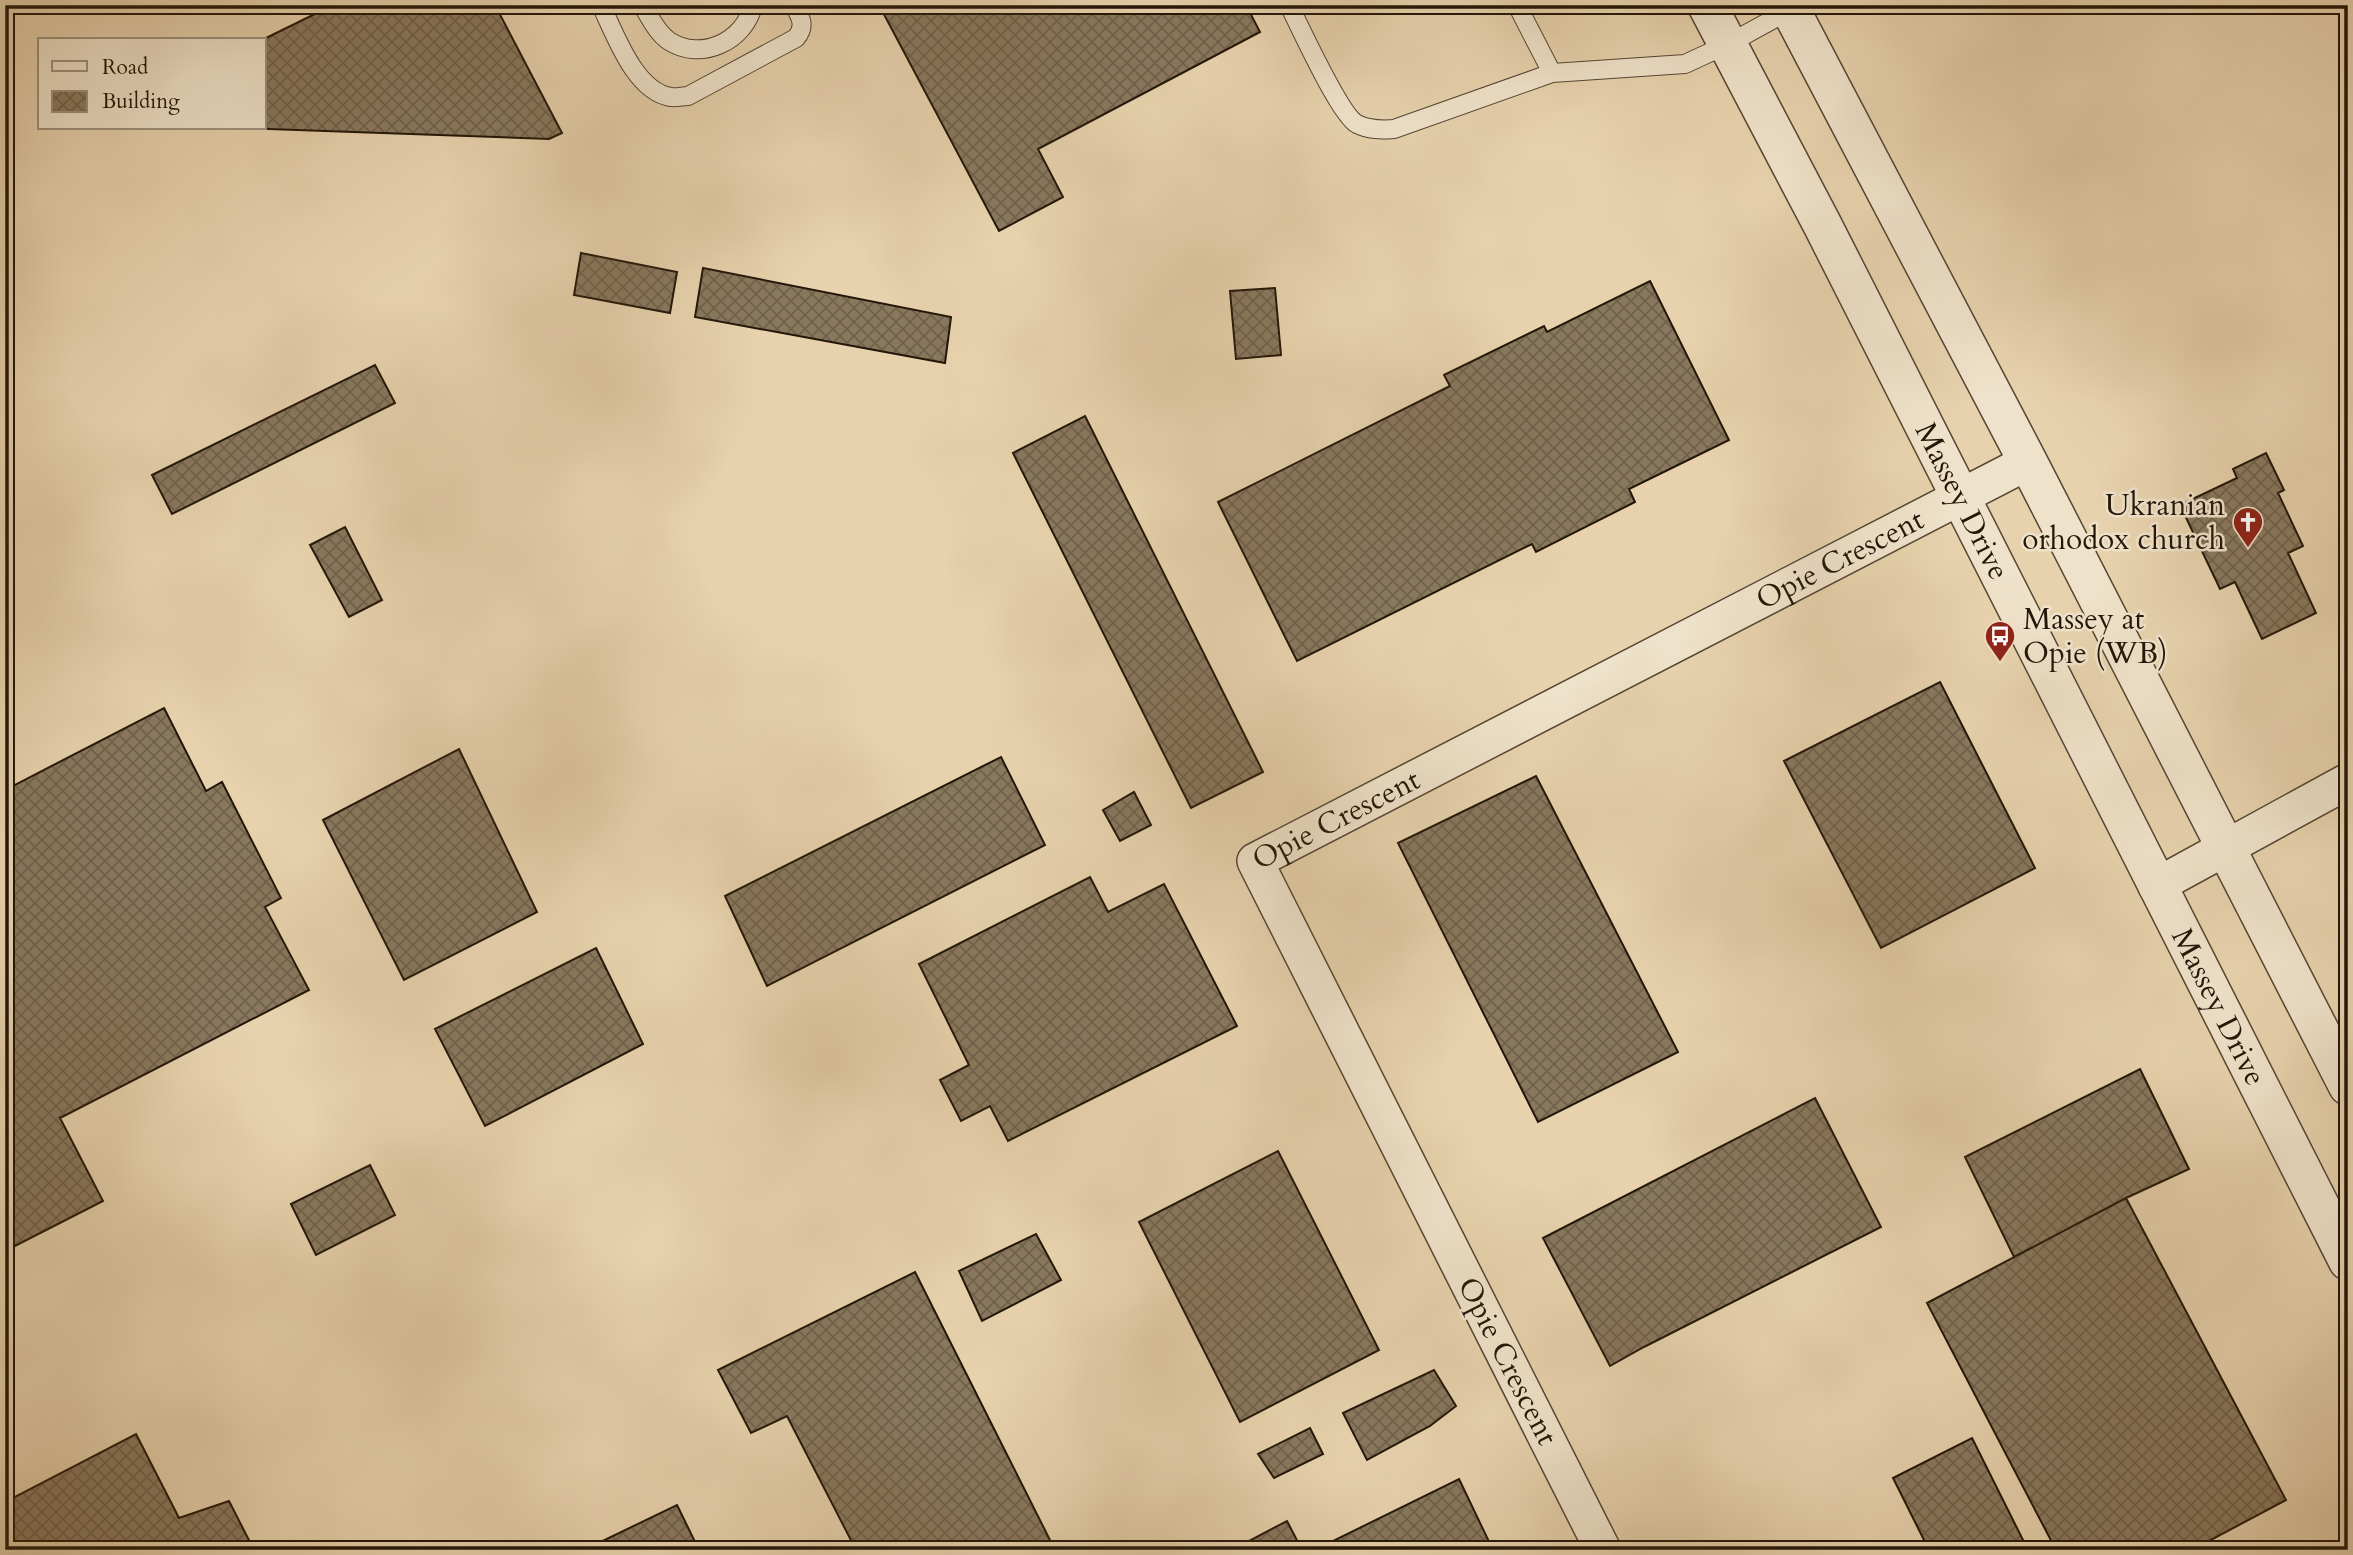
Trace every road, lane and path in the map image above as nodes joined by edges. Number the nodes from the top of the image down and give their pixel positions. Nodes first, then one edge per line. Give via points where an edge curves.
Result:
1 (601, 5) edge
2 (642, 5) edge
3 (753, 5) edge
4 (794, 5) edge
5 (1289, 5) edge
6 (1517, 5) edge
7 (1707, 5) edge
8 (1789, 7) edge
9 (1728, 44) junction
10 (1552, 73) junction
11 (2028, 462) junction
12 (1960, 498) junction
13 (2348, 781) edge
14 (2225, 848) junction
15 (2157, 886) junction
16 (2348, 1086) edge
17 (2348, 1261) edge
18 (1603, 1550) edge

1 - 4 lane via 635,72 647,86 672,98 688,96 796,38 802,21
2 - 3 lane via 668,40 697,49 723,45 740,31
5 - 10 lane via 1336,97 1354,123 1373,130 1394,129
6 - 10 lane
7 - 9 street, Massey Drive
8 - 9 lane
8 - 11 street
9 - 10 lane via 1685,64
9 - 12 street, Massey Drive
11 - 12 street, Opie Crescent
11 - 14 street
12 - 15 street, Massey Drive
12 - 18 street, Opie Crescent via 1255,862
13 - 14 street
14 - 15 street
14 - 16 street
15 - 17 street, Massey Drive

